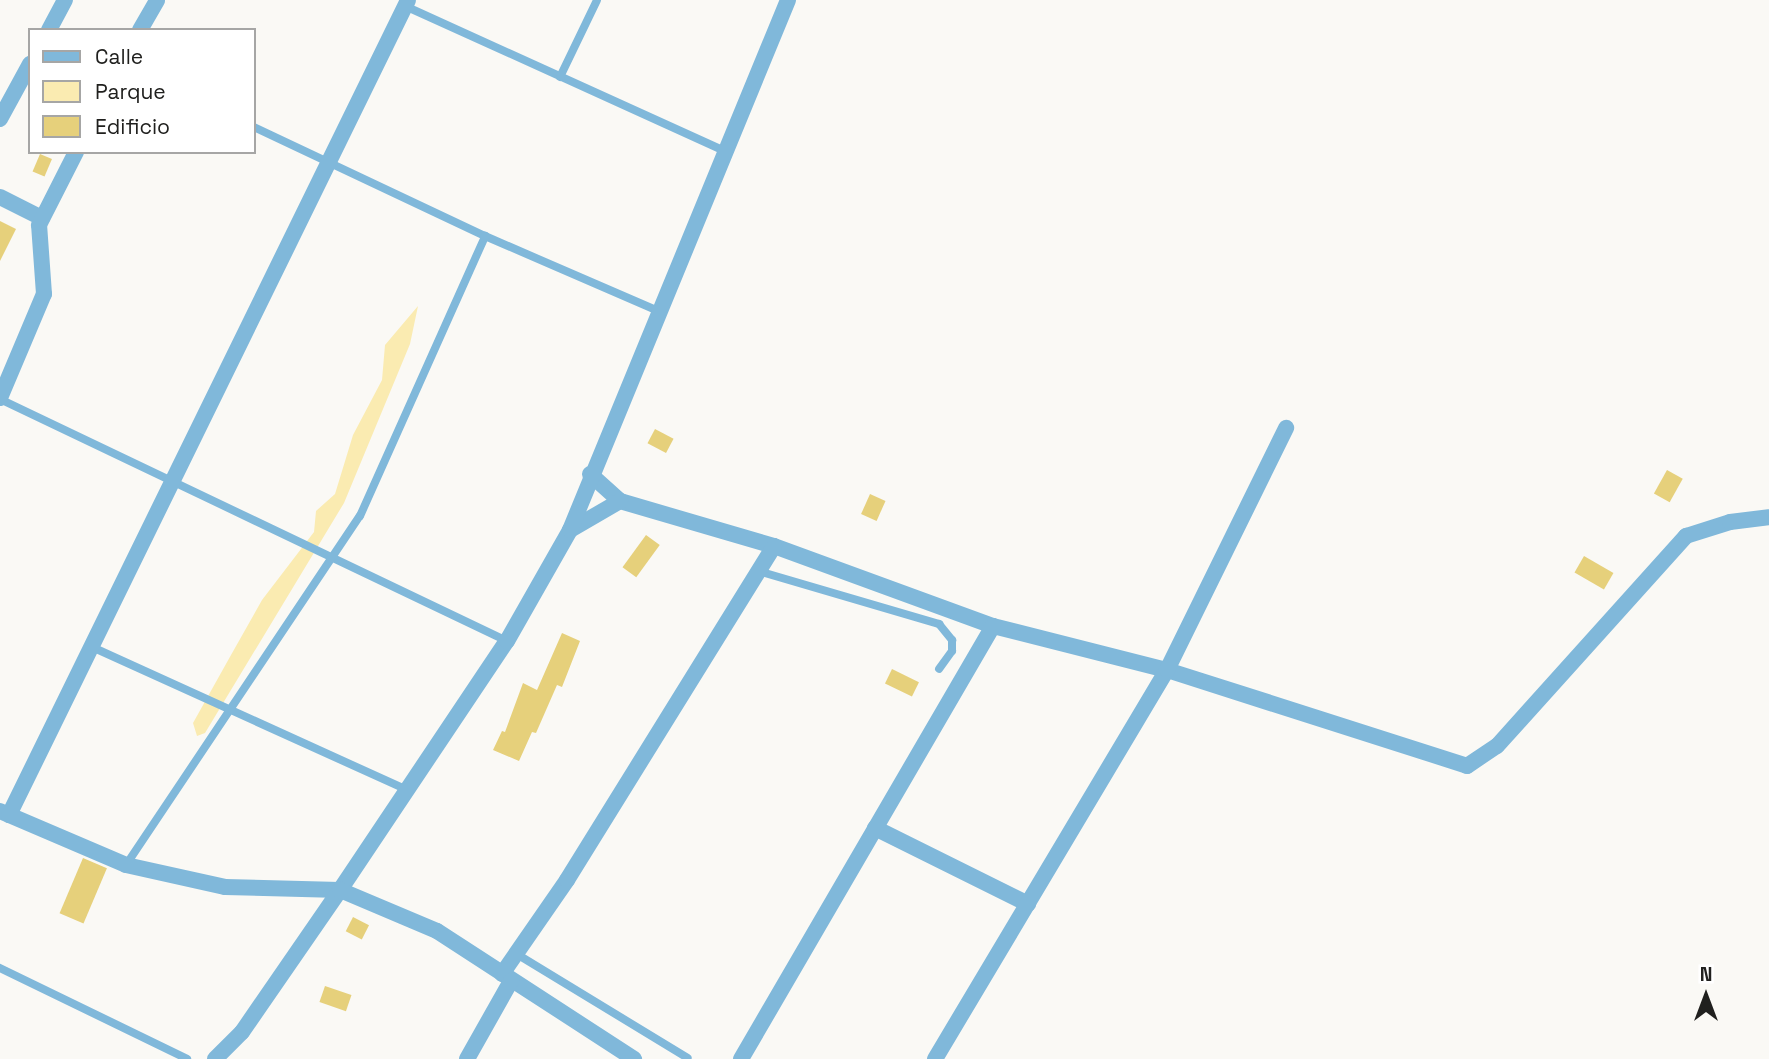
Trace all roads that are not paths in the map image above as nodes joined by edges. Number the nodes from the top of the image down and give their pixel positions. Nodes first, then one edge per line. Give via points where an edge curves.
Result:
1 (65, 0) edge
2 (157, 0) edge
3 (597, 0) edge
4 (788, 0) edge
5 (406, 3) edge
6 (49, 28) edge
7 (141, 28) edge
8 (28, 68) edge
9 (560, 77) junction
10 (0, 119) edge
11 (256, 128) edge
12 (725, 151) junction
13 (75, 154) edge
14 (329, 162) junction
15 (0, 197) edge
16 (42, 218) junction
17 (485, 236) junction
18 (660, 312) junction
19 (0, 398) edge
20 (1286, 428) dead end
21 (590, 474) junction
22 (171, 484) junction
23 (620, 501) junction
24 (1769, 517) edge
25 (570, 530) junction
26 (774, 546) junction
27 (331, 558) junction
28 (758, 571) junction
29 (993, 626) junction
30 (507, 641) junction
31 (92, 647) junction
32 (939, 669) dead end
33 (1167, 670) junction
34 (227, 709) junction
35 (407, 790) junction
36 (4, 813) edge
37 (875, 828) junction
38 (126, 865) junction
39 (340, 890) junction
40 (1028, 904) junction
41 (515, 953) junction
42 (0, 968) edge
43 (507, 978) junction
44 (688, 1058) edge
45 (187, 1059) edge
46 (215, 1059) edge
47 (467, 1059) edge
48 (634, 1059) edge
49 (741, 1059) edge
50 (935, 1059) edge

1 - 6 street
2 - 7 street
3 - 9 lane
4 - 12 street
5 - 9 lane
5 - 14 street
8 - 10 street
9 - 12 lane
11 - 14 lane
12 - 18 street
13 - 16 street
14 - 17 lane
14 - 22 street
15 - 16 street
16 - 19 street via 44,293
17 - 18 lane
17 - 27 lane via 360,516
18 - 21 street
19 - 22 lane
20 - 33 street
21 - 23 street
21 - 25 street
22 - 27 lane
22 - 31 street
23 - 25 street
23 - 26 street
24 - 33 street via 1730,522 1686,536 1496,746 1467,766
25 - 30 street
26 - 28 street
26 - 29 street
27 - 30 lane
27 - 34 lane
28 - 32 lane via 939,624 952,640 952,651
28 - 41 street via 567,880
29 - 33 street
29 - 37 street
30 - 35 street
31 - 34 lane
31 - 36 street
33 - 40 street
34 - 35 lane
34 - 38 lane
35 - 39 street
36 - 38 street
37 - 40 street
37 - 49 street
38 - 39 street via 225,887
39 - 43 street via 437,931
39 - 46 street via 242,1032
40 - 50 street
41 - 43 street
41 - 44 lane
42 - 45 lane
43 - 47 street
43 - 48 street

